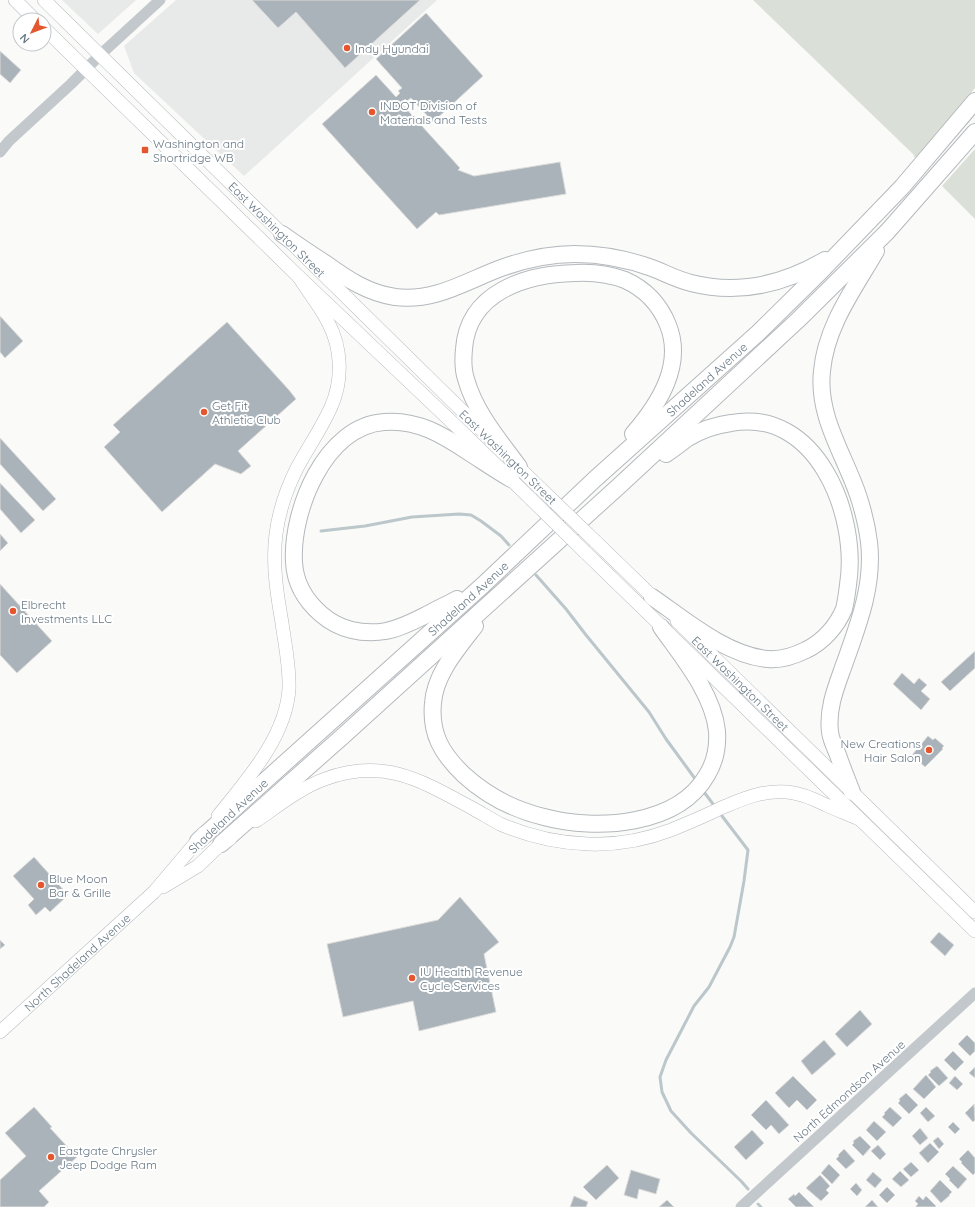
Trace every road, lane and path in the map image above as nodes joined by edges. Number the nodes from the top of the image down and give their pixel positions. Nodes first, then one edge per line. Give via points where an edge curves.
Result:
1 (15, 0) edge
2 (44, 0) edge
3 (160, 0) edge
4 (27, 12) edge
5 (52, 36) edge
6 (100, 55) junction
7 (86, 68) junction
8 (975, 101) edge
9 (975, 132) edge
10 (0, 152) edge
11 (887, 232) junction
12 (282, 234) junction
13 (849, 243) junction
14 (299, 277) junction
15 (515, 473) junction
16 (595, 479) junction
17 (619, 486) junction
18 (483, 585) junction
19 (499, 594) junction
20 (652, 597) junction
21 (661, 627) junction
22 (852, 792) junction
23 (859, 819) junction
24 (198, 841) junction
25 (221, 844) junction
26 (154, 892) junction
27 (975, 912) edge
28 (975, 931) edge
29 (975, 993) edge
30 (0, 1032) edge
31 (741, 1207) edge

1 - 4 main road
2 - 6 main road, East Washington Street
3 - 6 street
5 - 7 main road, East Washington Street
6 - 7 street
6 - 12 main road, East Washington Street
7 - 10 street
7 - 14 main road, East Washington Street
8 - 13 highway, Shadeland Avenue via 902,187
9 - 11 highway, Shadeland Avenue
11 - 17 highway, Shadeland Avenue via 798,320
11 - 22 highway via 832,330 822,372 826,415 858,495 869,542 870,572 866,601 833,695 829,714 830,734
12 - 13 highway via 360,286 384,295 410,298 442,292 524,261 567,254 624,260 696,284 725,288 755,287 802,272
12 - 15 main road, East Washington Street
13 - 16 highway, Shadeland Avenue via 758,333
14 - 15 main road, East Washington Street
14 - 24 main road via 328,322 336,345 339,368 337,388 331,406 290,483 283,501 276,535 274,564 289,667 289,691 282,720 267,751
15 - 16 highway via 479,409 465,378 464,344 470,323 490,298 519,282 540,276 583,273 626,280 641,289 658,306 671,331 673,341 673,362 660,396
15 - 18 highway via 426,427 405,422 375,423 352,432 341,441 310,486 299,517 294,563 301,588 313,607 323,616 349,630 370,633 396,628 438,610
15 - 20 main road, East Washington Street, bridge via 541,489
15 - 21 main road, East Washington Street, bridge via 531,499
16 - 18 highway, Shadeland Avenue
17 - 19 highway, Shadeland Avenue
17 - 20 highway via 696,434 725,424 751,421 781,428 811,450 830,478 844,512 851,559 846,602 831,630 803,651 772,659 743,653 719,642
18 - 24 highway, Shadeland Avenue
19 - 21 highway via 452,655 438,683 433,702 436,738 451,762 469,780 485,791 521,810 558,820 611,823 658,813 675,807 689,797 710,771 717,743 712,711 693,673
19 - 25 highway, Shadeland Avenue
20 - 22 main road, East Washington Street
21 - 23 main road, East Washington Street
22 - 27 main road, East Washington Street
23 - 25 main road via 805,796 787,792 767,792 748,797 651,836 613,844 574,844 531,836 513,829 412,778 393,773 364,771 339,774 311,785
23 - 28 main road, East Washington Street
24 - 26 main road, Shadeland Avenue
25 - 26 main road, Shadeland Avenue via 198,866
26 - 30 main road, North Shadeland Avenue
29 - 31 street, North Edmondson Avenue

